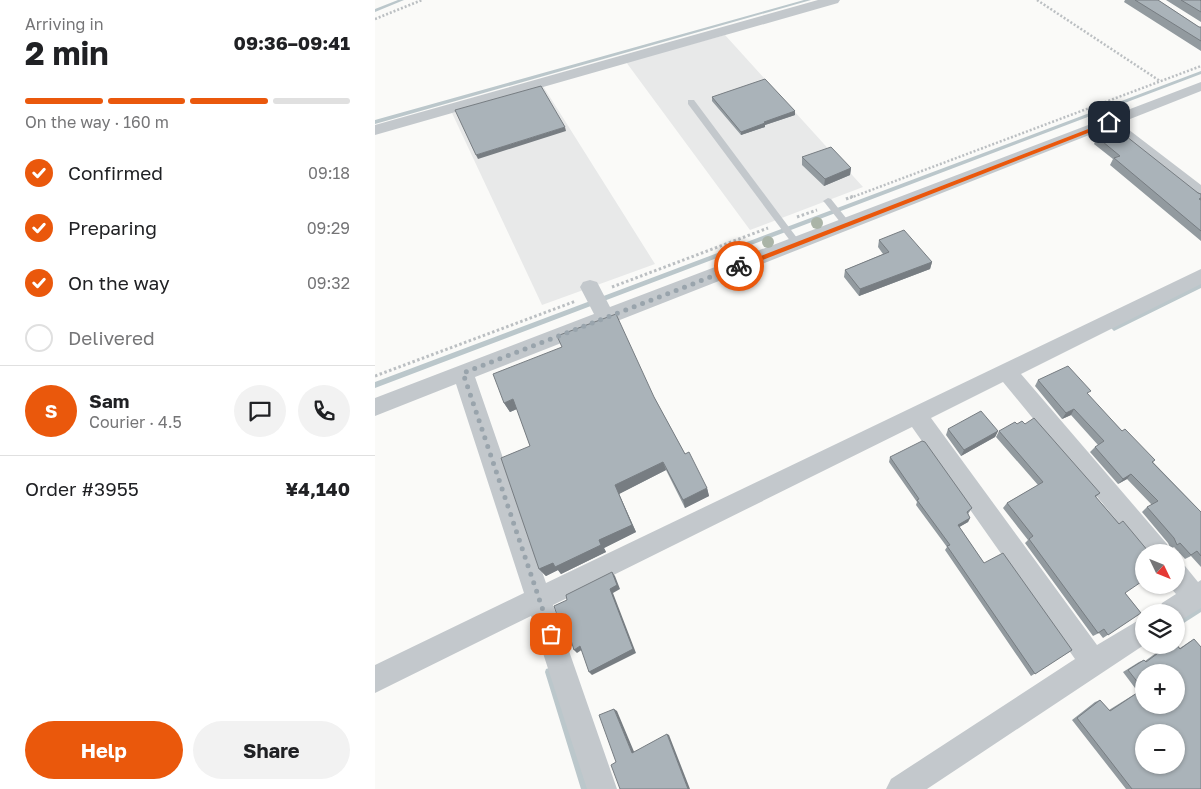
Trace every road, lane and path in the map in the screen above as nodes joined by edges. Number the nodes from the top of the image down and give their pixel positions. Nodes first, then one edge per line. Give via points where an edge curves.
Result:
1 (422, 0) edge
2 (833, 0) edge
3 (1037, 0) edge
4 (375, 19) edge
5 (1201, 66) edge
6 (1201, 86) edge
7 (1169, 87) junction
8 (691, 102) dead end
9 (1109, 122) junction
10 (375, 130) edge
11 (1201, 194) edge
12 (830, 204) junction
13 (843, 220) junction
14 (787, 232) junction
15 (1201, 276) edge
16 (597, 301) junction
17 (1006, 371) junction
18 (463, 373) junction
19 (375, 376) edge
20 (375, 407) edge
21 (916, 415) junction
22 (1151, 544) edge
23 (1185, 583) edge
24 (1198, 595) edge
25 (539, 599) junction
26 (1184, 604) edge
27 (1135, 636) edge
28 (1094, 663) junction
29 (375, 679) edge
30 (602, 789) edge
31 (901, 789) edge

1 - 4 path
2 - 10 street
3 - 7 path
5 - 7 path
6 - 7 street
7 - 9 street
7 - 12 path
8 - 14 lane
9 - 11 street
9 - 13 street
12 - 13 lane
12 - 14 path
13 - 14 street
14 - 16 street
14 - 16 path
15 - 17 street
16 - 18 street
16 - 19 path
17 - 21 street
17 - 22 street
18 - 20 street
18 - 25 street
21 - 25 street
21 - 28 street
23 - 24 street
24 - 26 street
25 - 29 street
25 - 30 street
27 - 28 street
28 - 31 street

